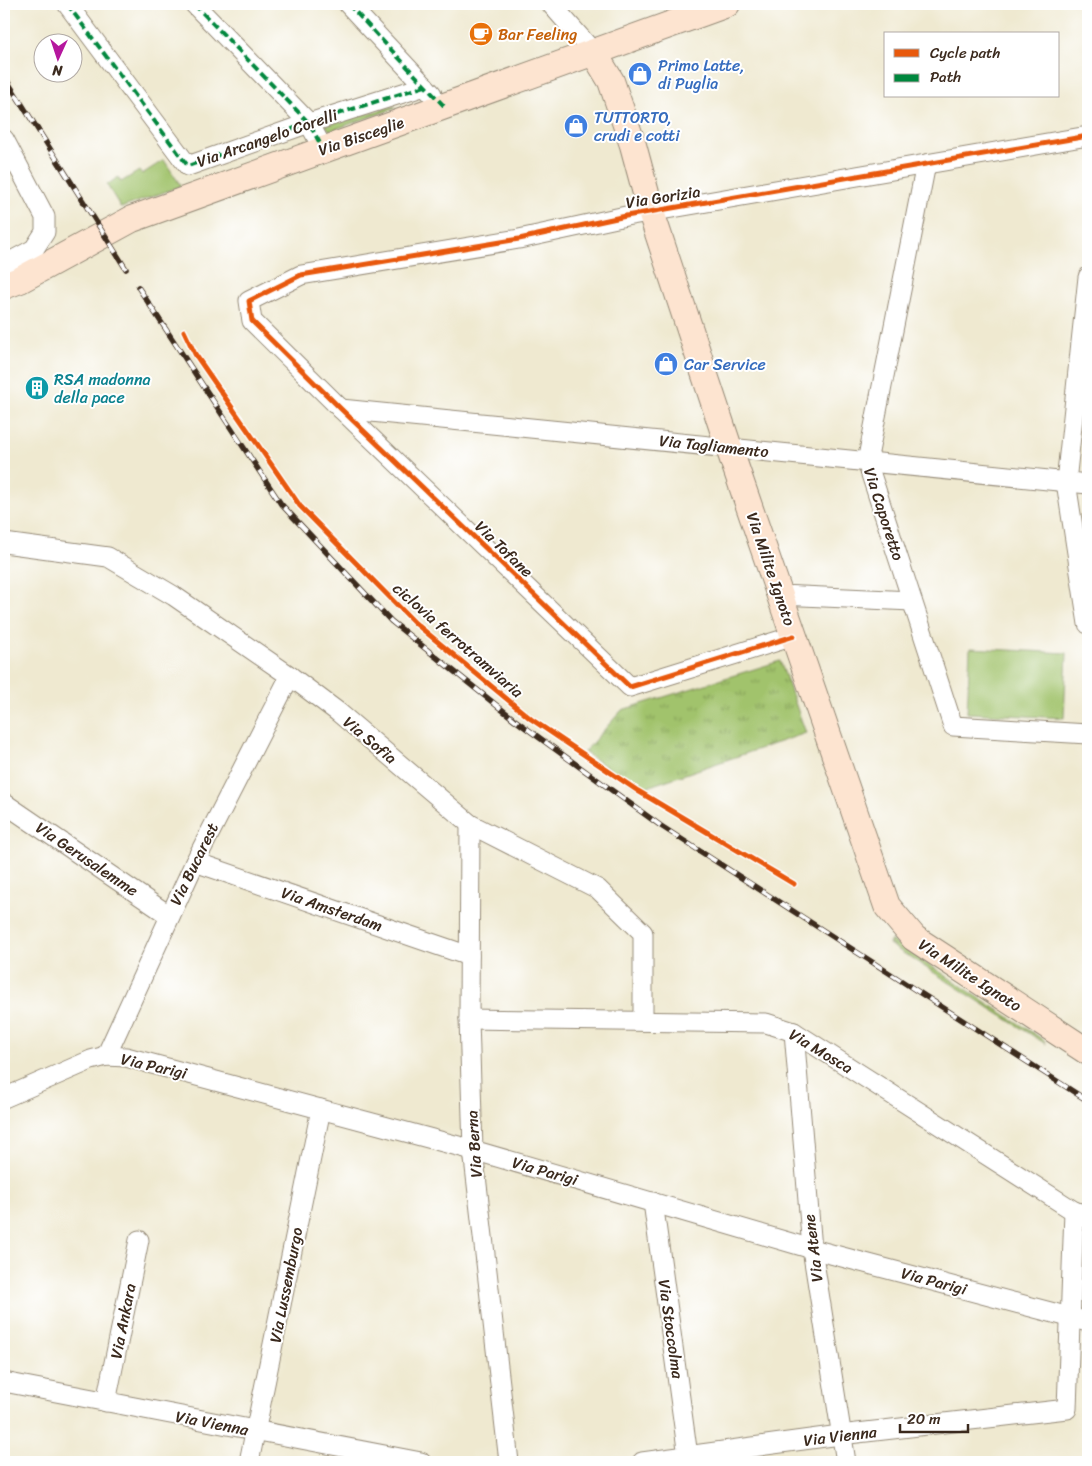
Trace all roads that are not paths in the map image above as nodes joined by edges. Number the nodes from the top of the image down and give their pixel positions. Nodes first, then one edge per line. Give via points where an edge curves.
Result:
1 (67, 4) edge
2 (194, 4) edge
3 (348, 4) edge
4 (551, 4) edge
5 (727, 4) edge
6 (594, 53) junction
7 (425, 86) junction
8 (445, 107) junction
9 (309, 123) junction
10 (1088, 136) edge
11 (4, 139) edge
12 (323, 149) junction
13 (926, 164) junction
14 (651, 212) junction
15 (4, 264) edge
16 (1088, 277) edge
17 (4, 286) edge
18 (249, 302) joint
19 (341, 409) junction
20 (729, 448) junction
21 (867, 462) junction
22 (1066, 482) junction
23 (1088, 484) edge
24 (4, 543) edge
25 (780, 595) junction
26 (912, 601) junction
27 (1088, 624) edge
28 (794, 636) junction
29 (290, 676) junction
30 (1088, 734) edge
31 (4, 802) edge
32 (470, 824) junction
33 (195, 862) junction
34 (170, 916) junction
35 (469, 956) junction
36 (469, 1020) junction
37 (643, 1021) junction
38 (794, 1032) junction
39 (1088, 1052) edge
40 (106, 1056) junction
41 (4, 1098) edge
42 (321, 1109) junction
43 (473, 1150) junction
44 (653, 1202) junction
45 (1081, 1213) edge
46 (139, 1240) dead end
47 (812, 1249) junction
48 (1080, 1320) edge
49 (4, 1382) edge
50 (106, 1402) junction
51 (256, 1431) junction
52 (840, 1435) junction
53 (688, 1456) junction
54 (250, 1462) edge
55 (421, 1462) edge
56 (509, 1462) edge
57 (642, 1462) edge
58 (846, 1462) edge

1 - 9 street, Via Arcangelo Corelli via 188,166
2 - 9 street
3 - 7 street
4 - 6 street
5 - 6 street, Via Bisceglie
6 - 8 street, Via Bisceglie
6 - 14 street, Via Milite Ignoto via 610,81 633,145
7 - 8 street
7 - 9 street, Via Arcangelo Corelli
8 - 12 street, Via Bisceglie
9 - 12 street
10 - 13 street, Via Gorizia
11 - 15 street via 45,217 45,232 34,249
12 - 17 street, Via Bisceglie via 132,219
13 - 14 street, Via Gorizia
13 - 21 street, Via Caporetto
14 - 18 street, Via Gorizia via 519,239 300,275
14 - 20 street, Via Milite Ignoto
16 - 22 street
18 - 19 street, Via Tofane via 252,321
19 - 20 street, Via Tagliamento
19 - 28 street, Via Tofane via 630,687
20 - 21 street, Via Tagliamento
20 - 25 street, Via Milite Ignoto
21 - 22 street, Via Tagliamento
21 - 26 street, Via Caporetto
22 - 23 street, Via Tagliamento
22 - 27 street
24 - 29 street, Via Sofia via 108,557 174,596
25 - 26 street
25 - 28 street, Via Milite Ignoto
26 - 30 street, Via Caporetto via 953,726
28 - 39 street, Via Milite Ignoto via 887,906 914,938
29 - 32 street, Via Sofia via 338,712
29 - 33 street, Via Bucarest
31 - 34 street, Via Gerusalemme
32 - 35 street, Via Berna
32 - 37 street, Via Sofia via 598,889 643,933
33 - 34 street, Via Bucarest
33 - 35 street, Via Amsterdam
34 - 40 street, Via Bucarest
35 - 36 street, Via Berna
36 - 37 street, Via Mosca
36 - 43 street, Via Berna
37 - 38 street, Via Mosca via 766,1023
38 - 45 street, Via Mosca
38 - 47 street, Via Atene
40 - 41 street, Via Parigi
40 - 42 street, Via Parigi via 126,1058
42 - 43 street, Via Parigi
42 - 51 street, Via Lussemburgo
43 - 44 street, Via Parigi
43 - 56 street, Via Berna
44 - 47 street, Via Parigi
44 - 53 street, Via Stoccolma
45 - 48 street, Via Mosca
46 - 50 street, Via Ankara
47 - 48 street, Via Parigi
47 - 52 street, Via Atene
48 - 52 street, Via Vienna via 1067,1409
49 - 50 street, Via Vienna
50 - 51 street, Via Vienna
51 - 54 street, Via Lussemburgo
51 - 55 street, Via Vienna
52 - 53 street, Via Vienna
52 - 58 street, Via Atene
53 - 57 street, Via Vienna

